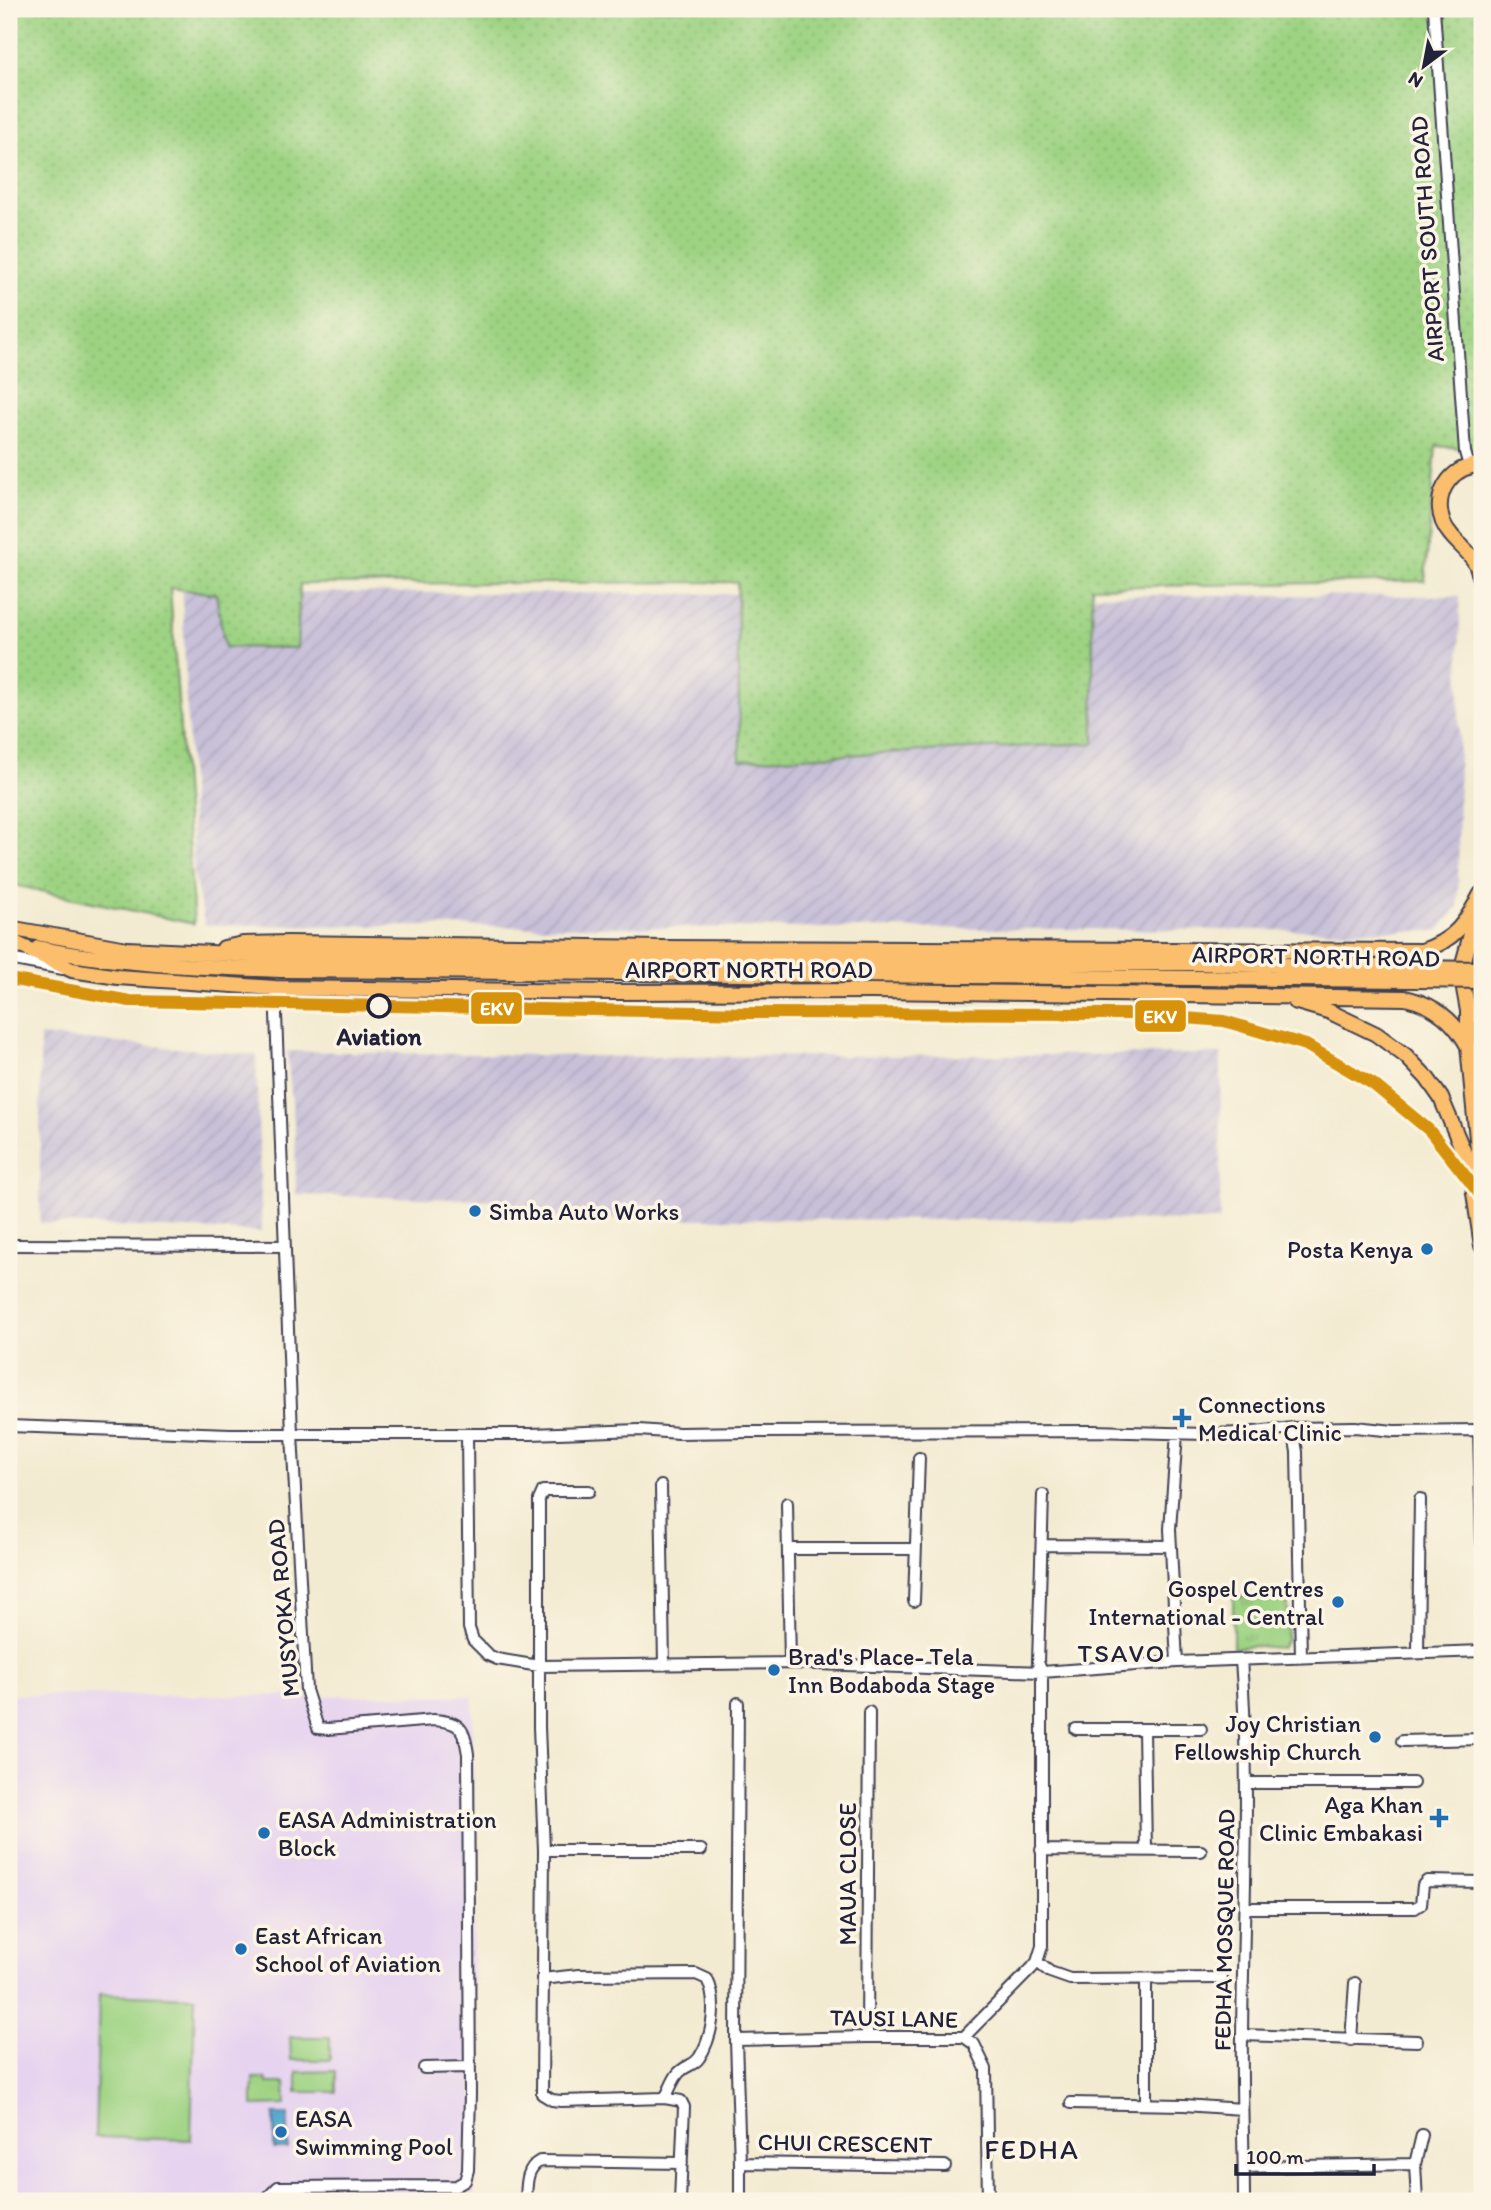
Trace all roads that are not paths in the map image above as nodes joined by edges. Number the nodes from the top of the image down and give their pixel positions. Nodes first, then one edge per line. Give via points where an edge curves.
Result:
1 (1434, 9) edge
2 (1478, 465) edge
3 (1482, 591) edge
4 (1482, 893) edge
5 (9, 928) edge
6 (13, 943) edge
7 (211, 954) junction
8 (9, 959) edge
9 (1482, 969) edge
10 (72, 970) junction
11 (1193, 970) junction
12 (1005, 976) junction
13 (1482, 981) edge
14 (275, 988) junction
15 (872, 991) junction
16 (1272, 996) junction
17 (1468, 1046) junction
18 (1482, 1173) edge
19 (9, 1245) edge
20 (1482, 1245) edge
21 (284, 1246) junction
22 (9, 1426) edge
23 (1293, 1428) junction
24 (1177, 1433) junction
25 (292, 1434) junction
26 (467, 1434) junction
27 (919, 1458) dead end
28 (661, 1486) dead end
29 (589, 1491) dead end
30 (1043, 1495) dead end
31 (1420, 1499) dead end
32 (787, 1503) dead end
33 (1482, 1542) edge
34 (1042, 1545) junction
35 (1171, 1546) junction
36 (789, 1549) junction
37 (916, 1549) junction
38 (914, 1601) dead end
39 (1482, 1651) edge
40 (1418, 1652) junction
41 (1301, 1657) junction
42 (1241, 1660) junction
43 (1177, 1662) junction
44 (790, 1663) junction
45 (664, 1665) junction
46 (539, 1666) junction
47 (1042, 1672) junction
48 (738, 1703) dead end
49 (869, 1713) dead end
50 (1076, 1729) dead end
51 (1144, 1729) junction
52 (1201, 1729) dead end
53 (1482, 1739) edge
54 (1402, 1741) dead end
55 (1247, 1783) junction
56 (1412, 1783) dead end
57 (544, 1850) junction
58 (701, 1850) dead end
59 (1041, 1850) junction
60 (1201, 1850) dead end
61 (1146, 1851) junction
62 (1482, 1882) edge
63 (1245, 1908) junction
64 (1037, 1962) junction
65 (542, 1979) junction
66 (1146, 1979) junction
67 (1222, 1979) dead end
68 (1354, 1983) dead end
69 (1242, 2035) junction
70 (867, 2037) junction
71 (964, 2037) junction
72 (736, 2040) junction
73 (1351, 2040) junction
74 (1418, 2041) dead end
75 (470, 2067) junction
76 (424, 2068) dead end
77 (665, 2098) junction
78 (1071, 2103) dead end
79 (1146, 2104) junction
80 (1242, 2109) junction
81 (1422, 2135) dead end
82 (740, 2162) junction
83 (682, 2163) junction
84 (1415, 2164) junction
85 (945, 2166) dead end
86 (1244, 2167) junction
87 (269, 2201) edge
88 (526, 2201) edge
89 (680, 2201) edge
90 (740, 2201) edge
91 (988, 2201) edge
92 (1244, 2201) edge
93 (1417, 2201) edge

1 - 2 street, AIRPORT SOUTH ROAD via 1465,452
2 - 3 main road, AIRPORT SOUTH ROAD via 1448,480 1440,509 1449,534 1475,563
4 - 7 main road, AIRPORT NORTH ROAD via 1457,931 1422,951 288,943 243,944
4 - 17 main road via 1464,960
5 - 7 main road, AIRPORT NORTH ROAD via 127,949
6 - 10 main road, AIRPORT NORTH ROAD
6 - 12 main road, AIRPORT NORTH ROAD via 172,966 284,970
7 - 11 main road, AIRPORT NORTH ROAD
8 - 10 street
9 - 11 main road, AIRPORT NORTH ROAD, bridge
10 - 14 main road, AIRPORT NORTH ROAD
11 - 12 main road, AIRPORT NORTH ROAD
11 - 13 main road, AIRPORT NORTH ROAD, bridge
12 - 15 main road
14 - 15 main road, AIRPORT NORTH ROAD
14 - 21 street
15 - 16 main road, AIRPORT NORTH ROAD
16 - 17 main road, AIRPORT NORTH ROAD via 1417,1000 1448,1018
16 - 20 main road via 1328,1011 1376,1034 1427,1078 1441,1098 1470,1167
17 - 18 main road
19 - 21 street
21 - 25 street
22 - 25 street
23 - 24 street
23 - 33 street via 1479,1430
23 - 41 street
24 - 26 street via 709,1434 639,1430
24 - 35 street
25 - 26 street
25 - 75 street, MUSYOKA ROAD via 306,1690 318,1728 434,1720 457,1724 464,1734 468,1754
26 - 46 street via 469,1628 473,1640 488,1655
27 - 37 street
28 - 45 street
29 - 46 street via 541,1494
30 - 34 street
31 - 40 street
32 - 36 street
34 - 35 street
34 - 47 street via 1038,1650
35 - 43 street
36 - 37 street
36 - 44 street
37 - 38 street
39 - 40 street
40 - 41 street
41 - 42 street
42 - 43 street
42 - 55 street, FEDHA MOSQUE ROAD
43 - 47 street
44 - 45 street
44 - 47 street
45 - 46 street
46 - 57 street
47 - 59 street
48 - 72 street
49 - 70 street, MAUA CLOSE
50 - 51 street
51 - 52 street
51 - 61 street
53 - 54 street
55 - 56 street
55 - 63 street, FEDHA MOSQUE ROAD
57 - 58 street
57 - 65 street
59 - 61 street
59 - 64 street via 1042,1946
60 - 61 street
62 - 63 street via 1427,1881 1415,1908
63 - 69 street, FEDHA MOSQUE ROAD
64 - 66 street via 1070,1979
64 - 71 street
65 - 77 street via 542,2094 546,2098
65 - 77 street via 696,1974 707,1979 713,1992 710,2030 698,2060 681,2070
66 - 67 street
66 - 79 street
68 - 73 street
69 - 73 street
69 - 80 street, FEDHA MOSQUE ROAD
70 - 71 street, TAUSI LANE
70 - 72 street, TAUSI LANE
71 - 91 street, TAUSI LANE via 974,2044 986,2070
72 - 82 street
73 - 74 street
75 - 76 street
75 - 87 street, MUSYOKA ROAD via 468,2171 456,2186 278,2187
77 - 83 street via 681,2101 684,2108
78 - 79 street
79 - 80 street
80 - 86 street, FEDHA MOSQUE ROAD
81 - 84 street
82 - 85 street, CHUI CRESCENT
82 - 90 street, CHUI CRESCENT
83 - 88 street via 540,2161 530,2171
83 - 89 street
84 - 86 street
84 - 93 street
86 - 92 street, FEDHA MOSQUE ROAD

